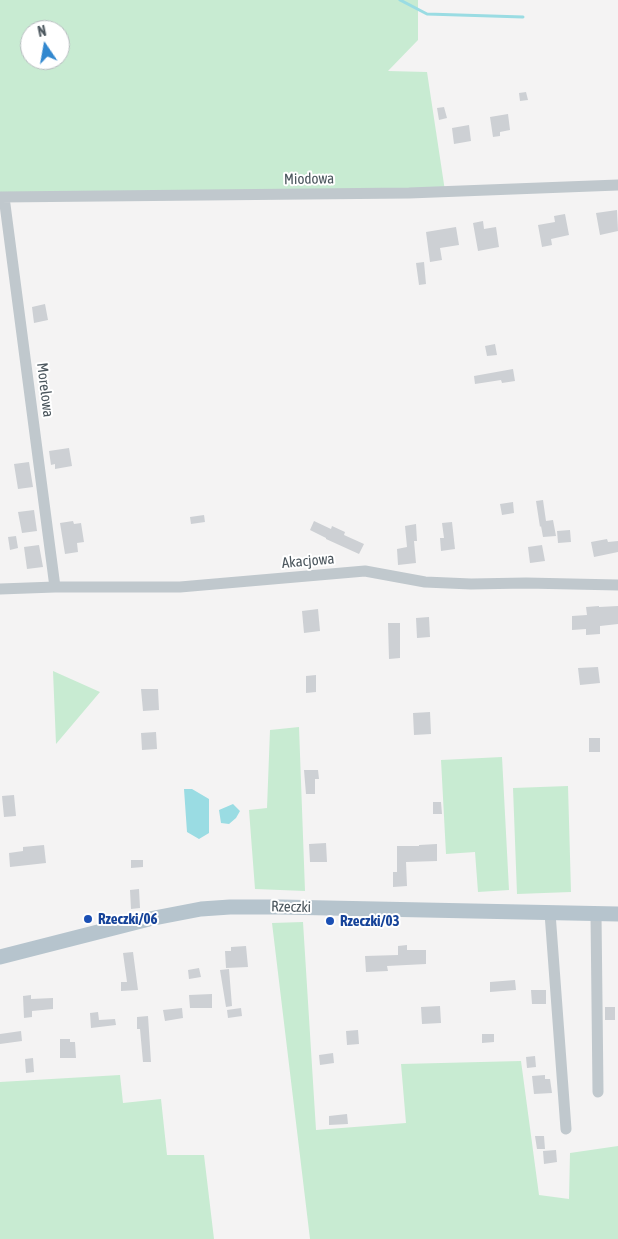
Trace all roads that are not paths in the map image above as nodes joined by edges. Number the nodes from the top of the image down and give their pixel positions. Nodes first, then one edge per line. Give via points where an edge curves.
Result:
1 (618, 185) edge
2 (2, 197) edge
3 (618, 585) edge
4 (55, 586) junction
5 (0, 588) edge
6 (550, 913) junction
7 (596, 914) junction
8 (618, 914) edge
9 (0, 957) edge
10 (598, 1092) dead end
11 (566, 1128) dead end

1 - 2 street, Miodowa via 409,193
2 - 4 street, Morelowa
3 - 4 street, Akacjowa via 426,582 365,571 180,587
4 - 5 street, Akacjowa
6 - 7 main road, Rzeczki
6 - 9 main road, Rzeczki via 280,907 201,909
6 - 11 street
7 - 8 main road, Rzeczki
7 - 10 street

